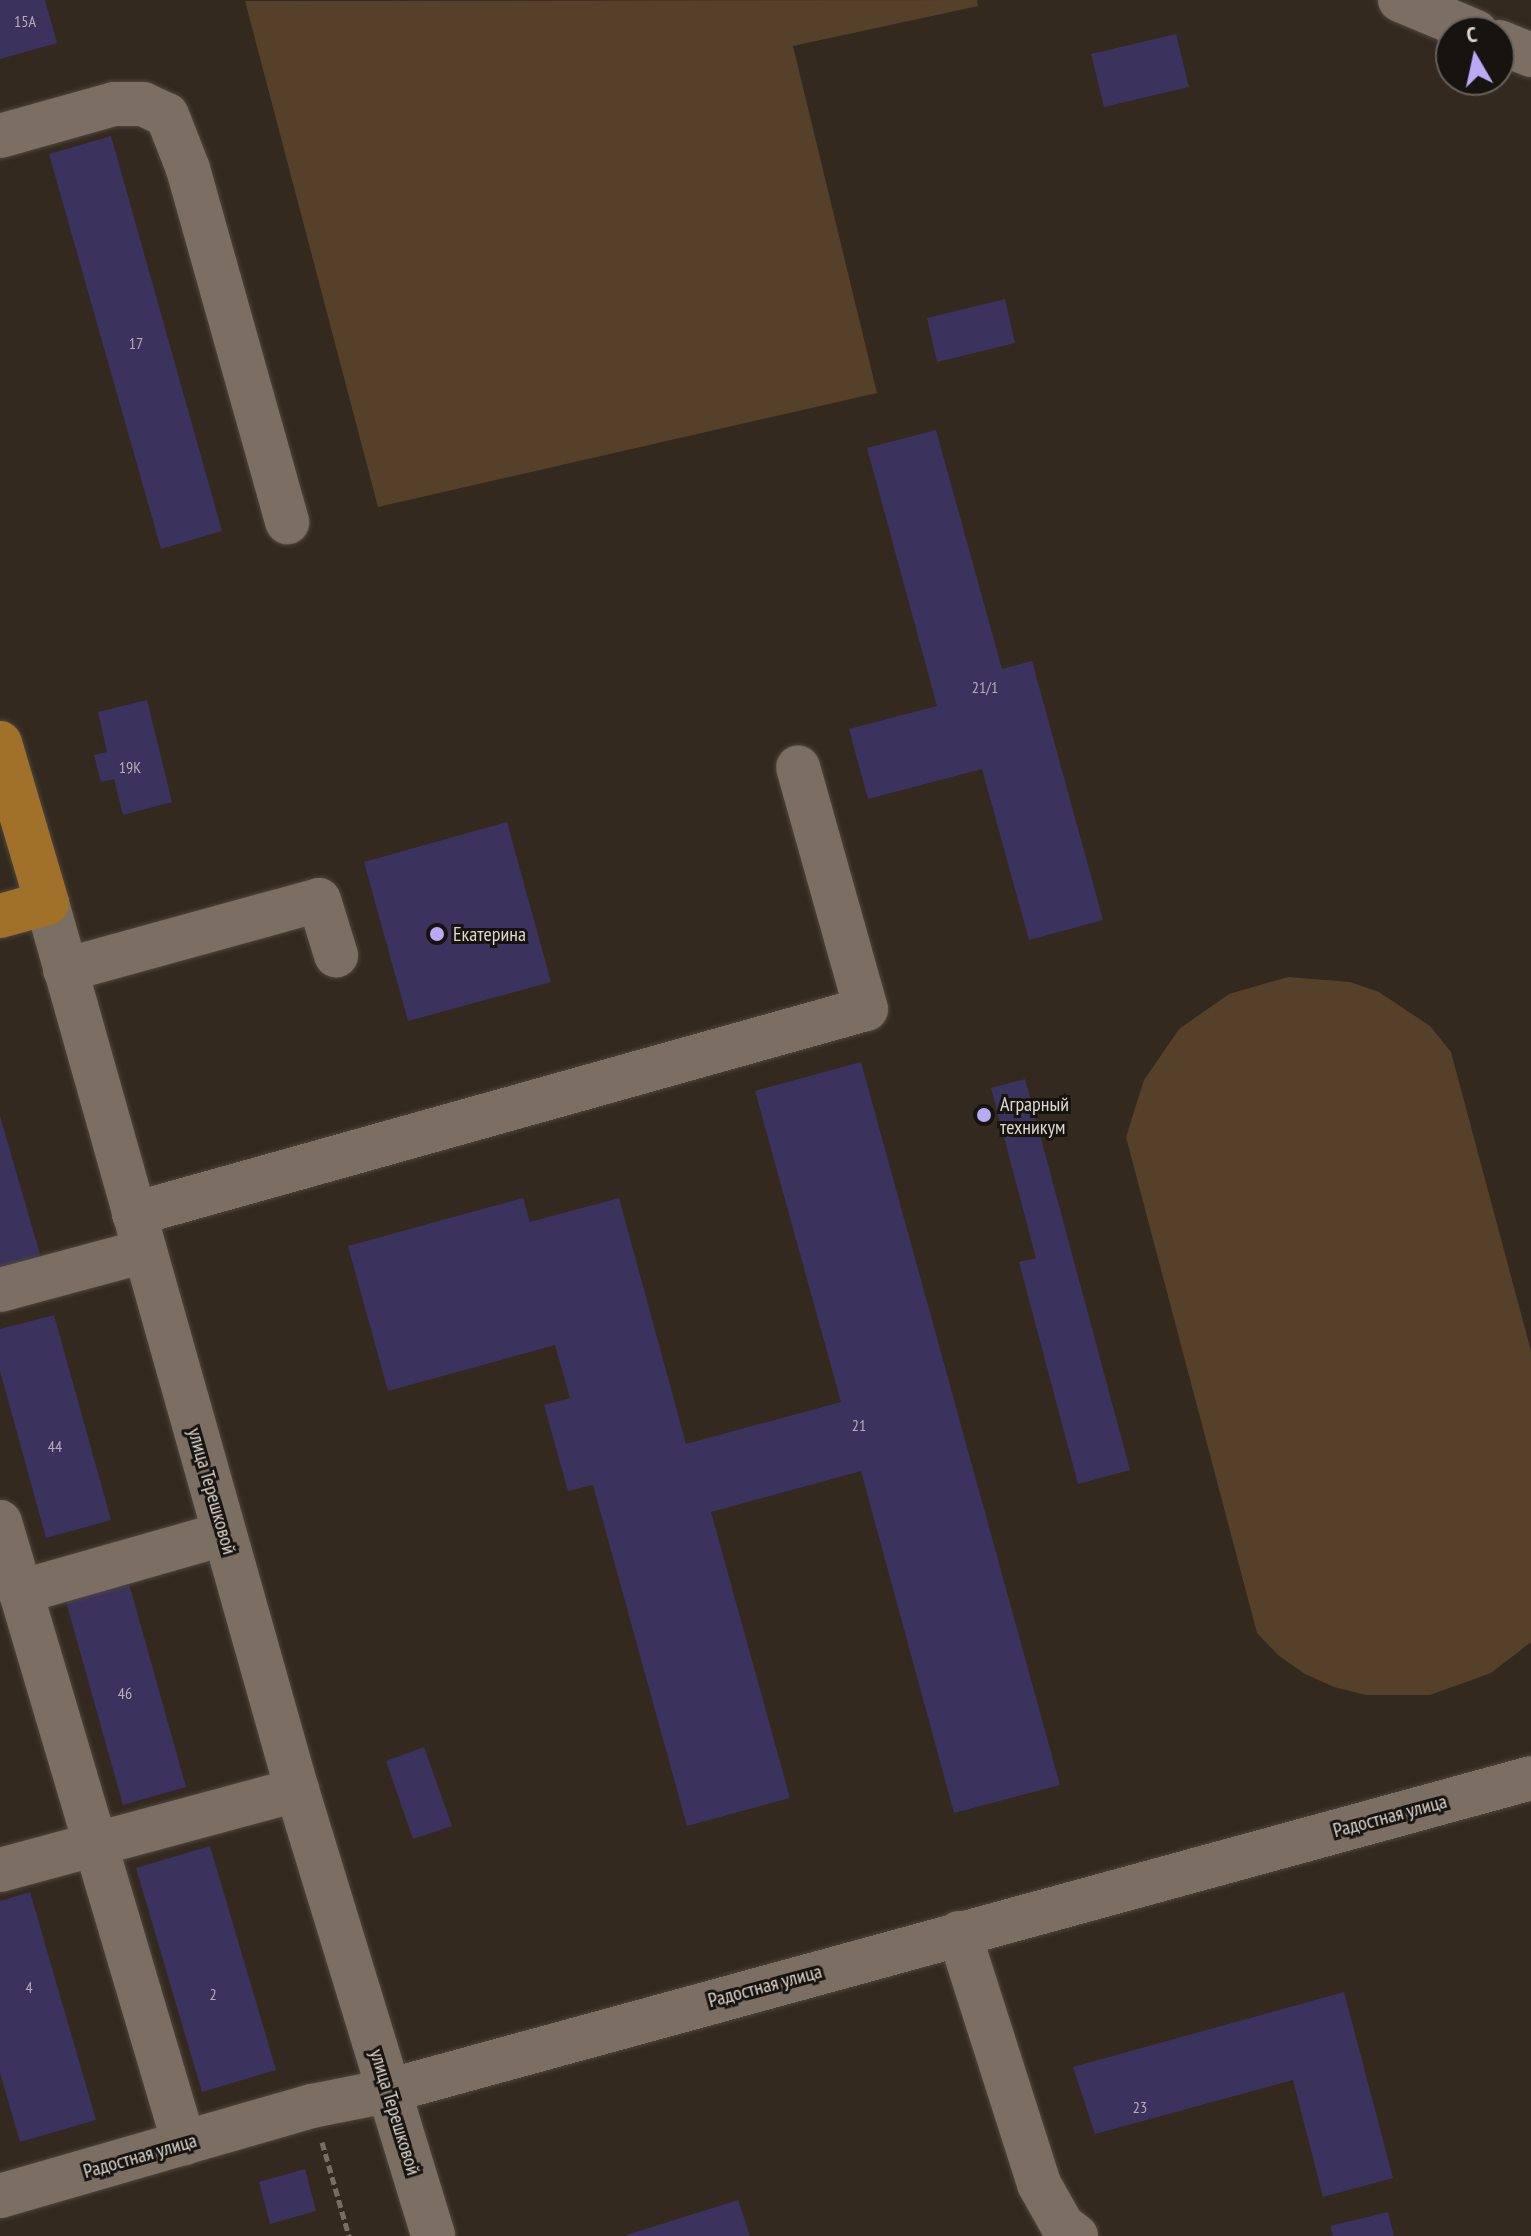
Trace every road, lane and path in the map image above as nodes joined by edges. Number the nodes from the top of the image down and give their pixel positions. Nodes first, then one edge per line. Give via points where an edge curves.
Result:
1 (1400, 0) edge
2 (1438, 16) edge
3 (0, 136) edge
4 (287, 522) dead end
5 (0, 743) edge
6 (798, 767) dead end
7 (47, 903) junction
8 (0, 916) edge
9 (336, 955) dead end
10 (65, 970) junction
11 (140, 1232) junction
12 (0, 1290) edge
13 (0, 1522) edge
14 (223, 1534) junction
15 (20, 1592) junction
16 (1531, 1778) edge
17 (297, 1790) junction
18 (93, 1845) junction
19 (0, 1870) edge
20 (959, 1933) junction
21 (388, 2091) junction
22 (312, 2106) junction
23 (184, 2143) junction
24 (0, 2196) edge
25 (427, 2234) edge
26 (349, 2236) edge
27 (1076, 2236) edge

1 - 2 street
3 - 4 street via 114,104 143,104 167,115 188,169
5 - 7 main road, улица Терешковой
6 - 11 street via 866,1009
7 - 8 main road
7 - 10 street, улица Терешковой
9 - 10 street via 319,900
10 - 11 street, улица Терешковой
11 - 12 street
11 - 14 street, улица Терешковой
13 - 15 street
14 - 15 street
14 - 17 street, улица Терешковой
15 - 18 street
16 - 20 street, Радостная улица
17 - 18 street
17 - 21 street, улица Терешковой
18 - 19 street
18 - 23 street
20 - 21 street, Радостная улица
20 - 27 street via 1039,2184 1062,2225
21 - 22 street, Радостная улица
21 - 25 street, улица Терешковой
22 - 23 street, Радостная улица
22 - 26 path
23 - 24 street, Радостная улица

